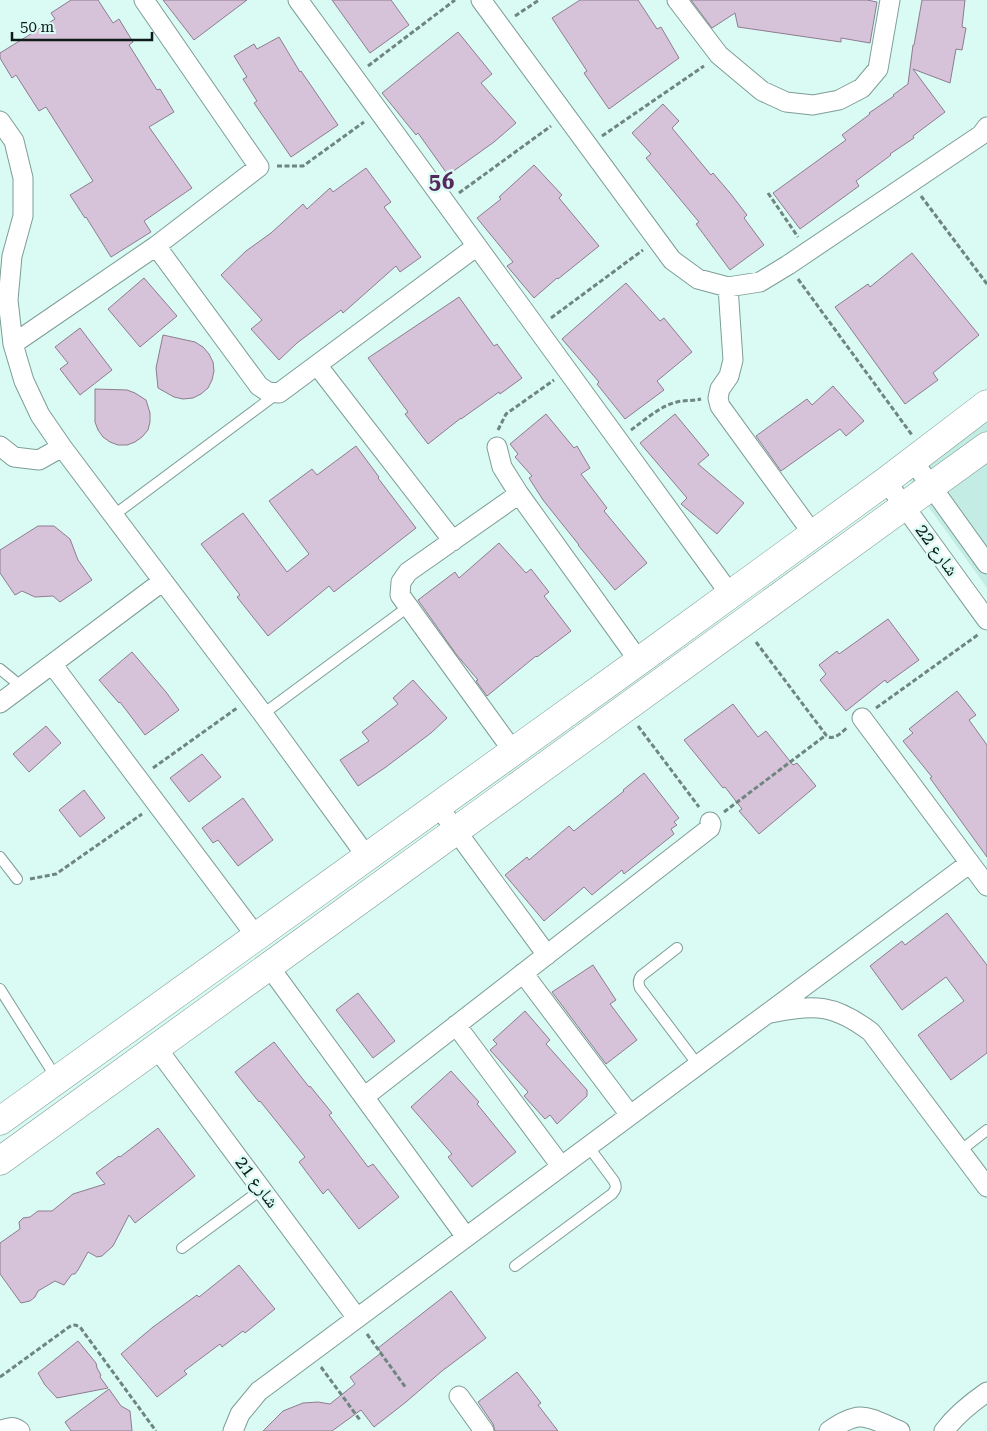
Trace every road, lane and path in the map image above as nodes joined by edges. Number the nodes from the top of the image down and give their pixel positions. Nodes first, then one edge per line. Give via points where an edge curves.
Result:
1 (144, 0) edge
2 (298, 0) edge
3 (455, 0) edge
4 (481, 0) edge
5 (539, 0) edge
6 (677, 0) edge
7 (890, 0) edge
8 (500, 26) junction
9 (719, 55) junction
10 (354, 76) junction
11 (379, 111) junction
12 (566, 116) junction
13 (0, 121) edge
14 (985, 133) edge
15 (588, 146) junction
16 (259, 167) junction
17 (911, 182) junction
18 (768, 193) dead end
19 (446, 203) junction
20 (657, 240) junction
21 (156, 246) junction
22 (477, 246) junction
23 (808, 252) junction
24 (788, 266) junction
25 (987, 284) edge
26 (728, 287) junction
27 (4, 300) edge
28 (537, 329) junction
29 (13, 344) junction
30 (317, 365) junction
31 (567, 371) junction
32 (720, 389) junction
33 (279, 393) junction
34 (987, 404) edge
35 (618, 440) junction
36 (0, 446) edge
37 (987, 446) edge
38 (62, 447) junction
39 (497, 447) joint
40 (918, 456) junction
41 (886, 481) junction
42 (931, 486) junction
43 (519, 494) junction
44 (904, 506) junction
45 (114, 515) junction
46 (813, 534) junction
47 (453, 541) junction
48 (987, 564) edge
49 (163, 581) junction
50 (730, 594) junction
51 (408, 607) junction
52 (742, 623) junction
53 (983, 627) edge
54 (639, 661) junction
55 (52, 664) junction
56 (0, 669) edge
57 (22, 687) junction
58 (250, 699) junction
59 (0, 703) edge
60 (624, 707) junction
61 (263, 714) junction
62 (862, 718) junction
63 (826, 736) junction
64 (513, 751) junction
65 (138, 779) junction
66 (157, 804) junction
67 (438, 806) junction
68 (710, 822) junction
69 (455, 830) junction
70 (0, 857) edge
71 (367, 857) junction
72 (970, 863) junction
73 (17, 879) joint
74 (987, 886) edge
75 (259, 934) junction
76 (677, 948) dead end
77 (232, 954) junction
78 (547, 955) junction
79 (267, 967) junction
80 (523, 973) junction
81 (0, 989) edge
82 (767, 1014) junction
83 (456, 1025) junction
84 (156, 1047) junction
85 (698, 1065) junction
86 (58, 1080) junction
87 (364, 1096) junction
88 (630, 1115) junction
89 (0, 1121) edge
90 (987, 1130) edge
91 (588, 1146) junction
92 (960, 1151) junction
93 (0, 1161) edge
94 (561, 1166) junction
95 (987, 1187) edge
96 (262, 1189) junction
97 (466, 1237) junction
98 (182, 1248) dead end
99 (515, 1266) dead end
100 (356, 1318) junction
101 (310, 1352) junction
102 (0, 1377) edge
103 (406, 1388) dead end
104 (987, 1392) edge
105 (459, 1396) dead end
106 (360, 1420) dead end
107 (0, 1431) edge
108 (20, 1431) edge
109 (156, 1431) edge
110 (233, 1431) edge
111 (484, 1431) edge
112 (829, 1431) edge
113 (900, 1431) edge
114 (944, 1431) edge

1 - 16 street
2 - 10 street
3 - 10 path
4 - 8 street
5 - 8 path
6 - 9 street
7 - 9 street via 878,69 862,88 839,100 812,105 786,102 762,91
8 - 12 street
9 - 15 path
10 - 11 street
11 - 16 path via 303,166
11 - 19 street
12 - 15 street
12 - 19 path
13 - 27 street via 14,141 23,178 22,216
14 - 17 street
15 - 20 street
16 - 21 street
17 - 23 street
17 - 25 path
18 - 23 path
19 - 22 street
20 - 26 street via 672,260 698,279
20 - 28 path
21 - 29 street
21 - 33 street via 259,386 268,392
22 - 28 street
22 - 30 street
23 - 24 street
24 - 26 street via 760,282
24 - 40 path
26 - 32 street via 734,360
27 - 29 street
28 - 31 street
29 - 38 street via 24,381 40,415
30 - 33 street
30 - 47 street
31 - 35 street
31 - 39 path via 506,414 497,432
32 - 35 path via 706,397 666,406
32 - 46 street via 720,406
33 - 45 lane
34 - 40 street
35 - 50 street
36 - 38 street via 14,457 40,460
37 - 42 street
38 - 45 street
39 - 43 street via 502,467
40 - 41 street
40 - 42 street, شارع 22
41 - 44 street, شارع 22
41 - 46 street
42 - 44 street
42 - 48 street, شارع 22
43 - 47 street
43 - 54 street
44 - 52 street
44 - 53 street, شارع 22
45 - 49 street
46 - 50 street
47 - 51 street via 408,572 401,582 400,595
49 - 55 street
49 - 58 street
50 - 54 street
51 - 61 lane
51 - 64 street
52 - 60 street
52 - 63 path
53 - 62 path
54 - 64 street
55 - 57 street
55 - 65 street
56 - 57 lane
57 - 59 street
58 - 61 street
58 - 65 path
60 - 68 path
60 - 69 street
61 - 71 street
62 - 63 path via 835,737
62 - 72 street
63 - 68 path
64 - 67 street
65 - 66 street
66 - 73 path via 56,874
66 - 75 street
67 - 69 street
67 - 71 street
68 - 78 street via 710,828
69 - 78 street
69 - 79 street
70 - 73 lane
71 - 75 street
72 - 74 street
72 - 82 street
75 - 77 street
75 - 79 street via 266,948 275,956
76 - 85 lane via 641,976 638,984
77 - 79 street via 243,958 252,972
77 - 86 street
78 - 80 street
79 - 84 street
79 - 87 street
80 - 83 street
80 - 88 street
81 - 86 lane
82 - 85 street
82 - 92 street via 812,1007 833,1010 853,1019 871,1032
83 - 87 street
83 - 94 street
84 - 93 street
84 - 96 street, شارع 21
85 - 88 street
86 - 89 street
87 - 97 street
88 - 91 street
90 - 92 lane
91 - 94 street
91 - 99 lane via 614,1181 616,1190
92 - 95 street
94 - 97 street
96 - 98 lane
96 - 100 street, شارع 21
97 - 100 street
100 - 101 street
100 - 103 path
101 - 106 path
101 - 110 street via 259,1391 240,1414
102 - 109 path via 68,1327 76,1325
104 - 114 street
105 - 111 street
107 - 108 street via 8,1427
112 - 113 street via 852,1417 864,1416

